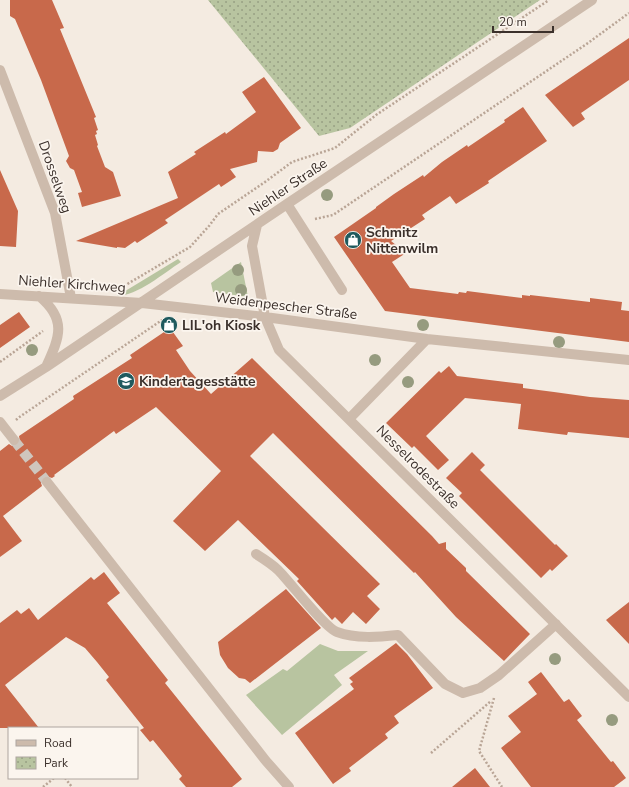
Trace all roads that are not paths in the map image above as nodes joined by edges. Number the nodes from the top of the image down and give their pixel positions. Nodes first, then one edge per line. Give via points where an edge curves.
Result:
1 (592, 0) edge
2 (0, 70) edge
3 (287, 204) junction
4 (257, 225) junction
5 (342, 290) dead end
6 (0, 294) edge
7 (40, 296) junction
8 (71, 298) junction
9 (142, 303) junction
10 (265, 317) junction
11 (427, 339) junction
12 (629, 360) edge
13 (46, 367) junction
14 (0, 396) edge
15 (349, 419) junction
16 (0, 422) edge
17 (14, 440) tunnel mouth
18 (47, 482) tunnel mouth
19 (256, 554) dead end
20 (556, 624) junction
21 (629, 697) edge
22 (289, 787) edge

1 - 3 street, Niehler Straße
2 - 8 street, Drosselweg via 55,213
3 - 4 street, Niehler Straße
3 - 5 street
4 - 9 street, Niehler Straße
4 - 10 street, Nesselrodestraße via 252,246
6 - 7 street, Niehler Kirchweg
7 - 8 street, Niehler Kirchweg
7 - 13 street via 58,321 57,342
8 - 9 street, Niehler Kirchweg
9 - 10 street, Weidenpescher Straße
9 - 13 street, Niehler Straße
10 - 11 street, Weidenpescher Straße
10 - 15 street, Nesselrodestraße via 279,350
11 - 12 street, Weidenpescher Straße
11 - 15 street
13 - 14 street, Niehler Straße
15 - 20 street, Nesselrodestraße
16 - 17 street
18 - 22 street
19 - 20 street via 277,569 335,632 350,636 398,636 445,684 463,693 480,688 500,675
20 - 21 street, Nesselrodestraße

